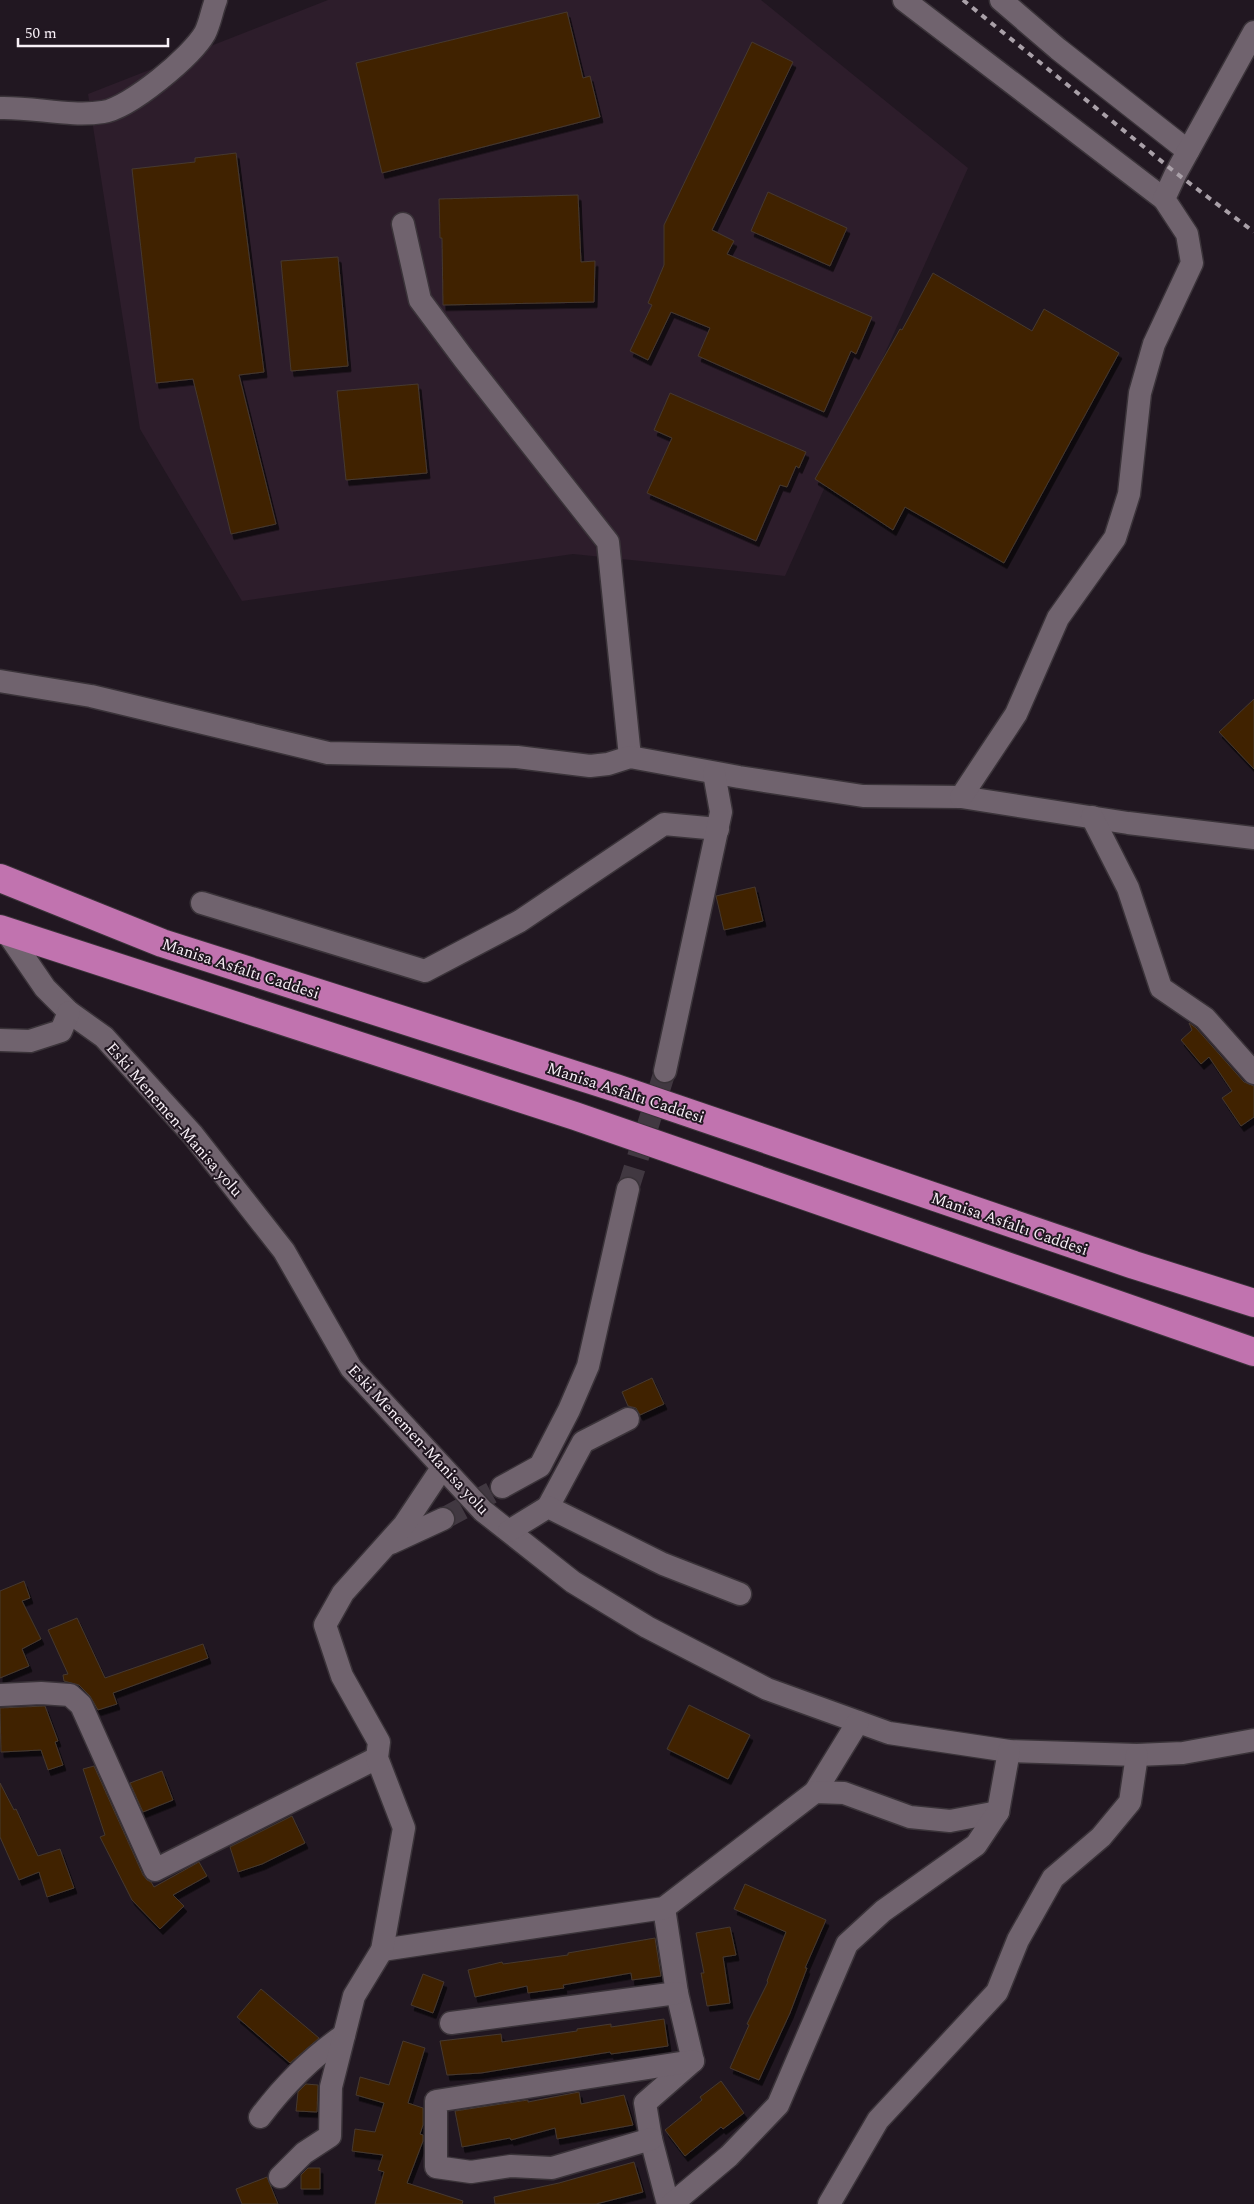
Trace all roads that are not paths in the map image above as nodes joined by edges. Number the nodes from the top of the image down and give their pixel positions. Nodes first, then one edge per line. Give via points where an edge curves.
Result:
1 (216, 0) edge
2 (904, 0) edge
3 (1001, 0) edge
4 (1254, 32) edge
5 (0, 108) edge
6 (1188, 151) junction
7 (1164, 199) junction
8 (403, 224) dead end
9 (0, 681) edge
10 (630, 757) junction
11 (714, 773) junction
12 (960, 797) junction
13 (1092, 817) junction
14 (718, 829) junction
15 (1254, 838) edge
16 (0, 878) edge
17 (202, 903) dead end
18 (3, 930) edge
19 (69, 1012) junction
20 (0, 1040) edge
21 (665, 1071) tunnel mouth
22 (1254, 1073) edge
23 (628, 1189) tunnel mouth
24 (1254, 1304) edge
25 (1254, 1352) edge
26 (628, 1418) dead end
27 (442, 1468) junction
28 (502, 1486) tunnel mouth
29 (548, 1507) junction
30 (442, 1519) tunnel mouth
31 (509, 1531) junction
32 (385, 1546) junction
33 (740, 1594) dead end
34 (0, 1695) edge
35 (858, 1722) junction
36 (1254, 1740) edge
37 (1009, 1751) junction
38 (1137, 1755) junction
39 (377, 1758) junction
40 (815, 1792) junction
41 (998, 1812) junction
42 (664, 1908) junction
43 (382, 1950) junction
44 (677, 1993) junction
45 (451, 2023) dead end
46 (344, 2035) junction
47 (693, 2061) junction
48 (260, 2117) dead end
49 (651, 2139) junction
50 (280, 2176) dead end
51 (670, 2204) edge
52 (829, 2204) edge

1 - 5 street via 205,33 195,45 149,89 127,103 104,112 58,113
2 - 7 street
3 - 6 street via 1058,50
4 - 6 street
6 - 7 street
7 - 12 street via 1187,234 1192,263 1154,344 1140,393 1129,494 1115,538 1058,618 1016,714
8 - 10 street via 420,300 608,542
9 - 10 street via 92,696 328,753 517,757 590,766
10 - 11 street
11 - 12 street via 863,796
11 - 14 street via 721,812
12 - 13 street
13 - 15 street
13 - 22 street via 1128,888 1161,988 1205,1018
14 - 17 street via 664,824 520,921 426,971
14 - 21 street
16 - 24 highway, Manisa Asfaltı Caddesi via 162,943 616,1088
18 - 19 street, Eski Menemen-Manisa yolu via 45,988
18 - 25 highway via 575,1116
19 - 20 street via 61,1031 30,1041
19 - 27 street, Eski Menemen-Manisa yolu via 104,1037 192,1135 284,1251 351,1368
23 - 28 street via 588,1366 540,1466
26 - 29 street via 583,1442
27 - 31 street, Eski Menemen-Manisa yolu via 483,1511
27 - 32 street via 404,1525
29 - 31 street
29 - 33 street via 663,1564
30 - 32 street
31 - 35 street, Eski Menemen-Manisa yolu via 573,1582 647,1627 767,1689
32 - 39 street via 343,1593 325,1625 342,1676 379,1742
34 - 39 street via 40,1692 70,1695 81,1705 155,1870
35 - 37 street, Eski Menemen-Manisa yolu via 889,1733
35 - 40 street
36 - 38 street, Eski Menemen-Manisa yolu via 1183,1753
37 - 38 street, Eski Menemen-Manisa yolu
37 - 41 street
38 - 52 street via 1130,1802 1101,1837 1053,1878 1018,1940 997,1992 878,2120
39 - 43 street via 404,1828
40 - 41 street via 844,1793 910,1817 950,1821
40 - 42 street
41 - 51 street via 976,1845 883,1910 847,1944 778,2105 729,2156
42 - 43 street
42 - 44 street
43 - 46 street via 354,1996
44 - 45 street
44 - 47 street
46 - 48 street via 283,2087
46 - 50 street via 331,2087 330,2136 304,2153
47 - 49 street via 646,2102
47 - 49 street via 436,2101 436,2167 471,2172 511,2166 552,2168
49 - 51 street

